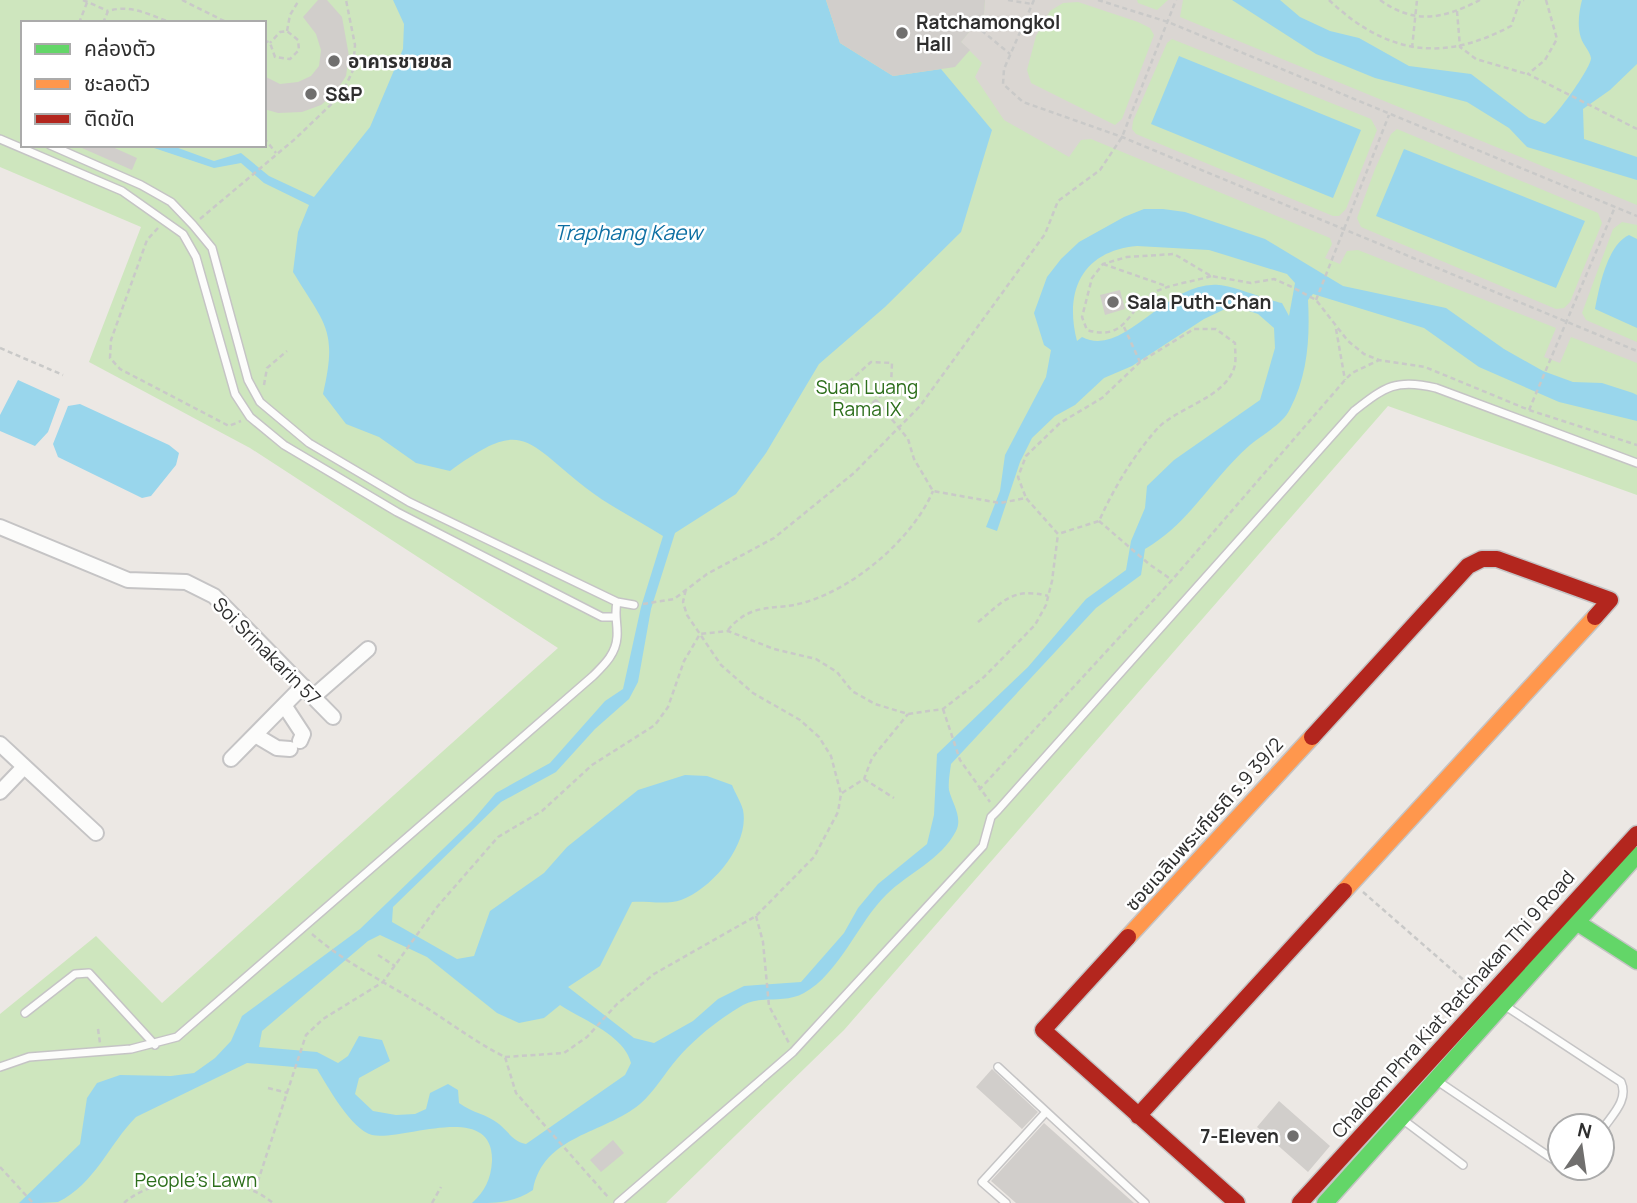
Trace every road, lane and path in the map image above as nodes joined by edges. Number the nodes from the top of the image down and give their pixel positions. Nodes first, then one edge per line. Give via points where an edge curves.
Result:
1 (182, 0) edge
2 (299, 0) edge
3 (346, 0) edge
4 (1008, 0) edge
5 (1098, 0) edge
6 (1176, 0) edge
7 (1329, 0) edge
8 (1380, 0) edge
9 (1417, 0) edge
10 (1480, 0) edge
11 (1520, 0) edge
12 (1546, 0) edge
13 (86, 1) edge
14 (1033, 2) edge
15 (108, 11) junction
16 (1457, 12) junction
17 (1417, 18) junction
18 (80, 21) edge
19 (104, 21) edge
20 (167, 21) edge
21 (224, 21) edge
22 (1168, 22) junction
23 (975, 25) dead end
24 (287, 31) junction
25 (266, 41) edge
26 (270, 43) junction
27 (1460, 47) junction
28 (1412, 48) junction
29 (1011, 55) junction
30 (1528, 74) junction
31 (1389, 116) junction
32 (1637, 129) edge
33 (1122, 137) junction
34 (0, 139) edge
35 (266, 140) edge
36 (55, 147) edge
37 (276, 153) junction
38 (1615, 207) junction
39 (1637, 216) edge
40 (166, 220) junction
41 (193, 225) junction
42 (1344, 232) junction
43 (1103, 264) junction
44 (1211, 276) junction
45 (1170, 288) junction
46 (1316, 299) junction
47 (1568, 321) junction
48 (1336, 326) junction
49 (1124, 328) junction
50 (0, 348) edge
51 (287, 351) dead end
52 (1637, 351) edge
53 (1379, 360) junction
54 (1140, 362) junction
55 (63, 375) dead end
56 (1345, 380) junction
57 (876, 400) junction
58 (260, 402) junction
59 (1529, 410) junction
60 (250, 417) junction
61 (900, 428) junction
62 (1637, 445) edge
63 (1637, 463) edge
64 (933, 491) junction
65 (1026, 498) junction
66 (1099, 521) junction
67 (0, 527) edge
68 (1058, 534) junction
69 (1172, 580) junction
70 (687, 586) junction
71 (1048, 596) junction
72 (617, 602) junction
73 (634, 605) joint
74 (613, 617) junction
75 (978, 622) dead end
76 (728, 631) junction
77 (701, 634) junction
78 (368, 649) dead end
79 (308, 692) junction
80 (285, 705) junction
81 (943, 709) junction
82 (908, 714) junction
83 (333, 717) dead end
84 (255, 735) junction
85 (0, 744) edge
86 (231, 759) dead end
87 (24, 766) junction
88 (864, 779) junction
89 (979, 790) junction
90 (0, 792) edge
91 (841, 794) junction
92 (894, 798) dead end
93 (998, 810) junction
94 (96, 833) dead end
95 (1637, 834) edge
96 (1636, 857) edge
97 (1352, 882) junction
98 (1563, 914) junction
99 (757, 916) junction
100 (1577, 925) junction
101 (304, 927) junction
102 (377, 955) dead end
103 (1637, 961) edge
104 (395, 966) junction
105 (383, 982) junction
106 (1486, 1001) junction
107 (1504, 1005) junction
108 (25, 1013) dead end
109 (98, 1029) dead end
110 (155, 1045) junction
111 (101, 1050) junction
112 (793, 1052) junction
113 (505, 1057) junction
114 (0, 1067) edge
115 (998, 1067) dead end
116 (1435, 1080) junction
117 (268, 1088) dead end
118 (288, 1093) junction
119 (1046, 1112) junction
120 (1615, 1112) edge
121 (1139, 1116) junction
122 (1401, 1118) junction
123 (1546, 1155) edge
124 (1463, 1166) dead end
125 (0, 1167) edge
126 (441, 1187) dead end
127 (255, 1190) junction
128 (33, 1203) edge
129 (124, 1203) edge
130 (273, 1203) edge
131 (432, 1203) edge
132 (612, 1203) edge
133 (618, 1203) edge
134 (1006, 1203) edge
135 (1145, 1203) edge
136 (1237, 1203) edge
137 (1300, 1203) edge
138 (1325, 1203) edge

1 - 21 path
2 - 24 path
3 - 37 path via 355,45 353,70 342,94
4 - 14 path
5 - 22 path
6 - 22 path
7 - 28 path via 1386,41
8 - 17 path
9 - 17 path
10 - 16 path
11 - 27 path via 1511,26
12 - 30 path via 1557,39 1545,60
13 - 15 path
13 - 18 path
14 - 29 path
15 - 19 path
15 - 20 path via 134,8
16 - 17 path
16 - 27 path
17 - 28 path
22 - 31 path
22 - 33 path
23 - 29 path
24 - 26 path
24 - 26 path via 299,40 299,50 290,60 275,57
25 - 26 path
27 - 28 path
27 - 30 path via 1476,59
29 - 33 path via 1003,84 1009,92 1023,102
30 - 32 path
31 - 38 path
31 - 42 path
33 - 42 path
33 - 61 path via 1100,170 1058,201 1045,234
34 - 40 lane via 122,191
35 - 37 path
36 - 41 lane via 141,185 171,202
37 - 41 path
38 - 39 path
38 - 47 path
40 - 60 lane via 183,234 196,257 235,394
40 - 60 path via 147,240 111,340 110,358 120,369 229,426
41 - 58 lane via 212,248 248,380
42 - 46 path
42 - 47 path
43 - 44 path via 1174,254
43 - 45 path
43 - 49 path via 1092,278 1082,317 1087,330 1098,333
44 - 45 path
44 - 46 path via 1251,283 1274,279
45 - 49 path via 1153,293
46 - 48 path
47 - 52 path
47 - 59 path
48 - 53 path via 1364,354
48 - 56 path
49 - 54 path
50 - 55 path
51 - 58 path via 267,369
53 - 56 path
53 - 59 path via 1425,367
54 - 65 path via 1102,398 1060,423 1026,456 1018,477
54 - 66 path via 1194,329 1216,329 1235,343 1235,366 1219,387 1160,426 1114,490
56 - 69 path
57 - 57 path via 861,413 842,407 843,387 871,362 892,363 891,386
57 - 61 path
58 - 72 lane via 309,443 408,502
59 - 62 path
60 - 74 lane via 285,445 397,512 602,617
61 - 64 path
61 - 70 path via 822,502 774,538
63 - 93 lane via 1436,388 1412,382 1390,385 1354,411
64 - 65 path via 1000,503
64 - 76 path via 913,528 852,579 804,603 760,609 740,617
65 - 68 path
66 - 68 path
66 - 69 path
67 - 79 street, Soi Srinakarin 57 via 128,580 186,582 214,596
68 - 71 path
69 - 89 path
70 - 73 path via 674,599
70 - 77 path via 683,602
71 - 75 path via 1014,593
71 - 81 path via 1035,625 984,677
72 - 73 lane
72 - 74 lane
74 - 101 lane via 617,637 611,658
76 - 77 path
76 - 82 path via 816,659 837,672 852,691
77 - 91 path via 720,665 819,737 831,756
77 - 104 path via 655,725 592,765 542,811 498,838
78 - 79 street
79 - 80 street
79 - 83 street, Soi Srinakarin 57
80 - 84 street
80 - 84 street via 303,734 295,745 277,748
81 - 82 path
81 - 89 path via 960,760
82 - 88 path via 872,758
84 - 86 street
85 - 87 street
87 - 90 street
87 - 94 street
88 - 91 path
88 - 92 path
89 - 93 path
91 - 99 path via 838,812 814,857
93 - 112 lane via 991,817 983,846
95 - 98 street, Chaloem Phra Kiat Ratchakan Thi 9 Road
96 - 100 street, Chaloem Phra Kiat Ratchakan Thi 9 Road
97 - 106 path
97 - 121 street
97 - 121 street, ซอยเฉลิมพระเกียรติ ร.9 39/2 via 1610,600 1497,559 1482,559 1468,566 1100,968 1044,1030
98 - 100 street
98 - 106 street, Chaloem Phra Kiat Ratchakan Thi 9 Road
99 - 112 path via 769,1006
99 - 113 path via 654,974 564,1053
100 - 103 street
100 - 107 street, Chaloem Phra Kiat Ratchakan Thi 9 Road
101 - 105 path
101 - 110 lane via 177,1037
102 - 104 path
104 - 105 path
105 - 113 path
105 - 118 path via 323,1019 302,1043
106 - 137 street, Chaloem Phra Kiat Ratchakan Thi 9 Road
107 - 116 street, Chaloem Phra Kiat Ratchakan Thi 9 Road
107 - 120 lane via 1620,1082 1625,1090
108 - 110 lane via 75,974 89,973
109 - 111 path
110 - 111 lane
111 - 114 lane via 29,1057
112 - 133 lane
113 - 132 path via 516,1093
115 - 119 lane
116 - 122 street, Chaloem Phra Kiat Ratchakan Thi 9 Road
116 - 123 lane
117 - 118 path
118 - 127 path
119 - 134 lane via 982,1182
119 - 135 lane
121 - 136 street, ซอยเฉลิมพระเกียรติ ร.9 39/2
122 - 124 lane
122 - 138 street, Chaloem Phra Kiat Ratchakan Thi 9 Road
125 - 128 path
126 - 131 path
127 - 129 path via 183,1181 154,1186
127 - 130 path

